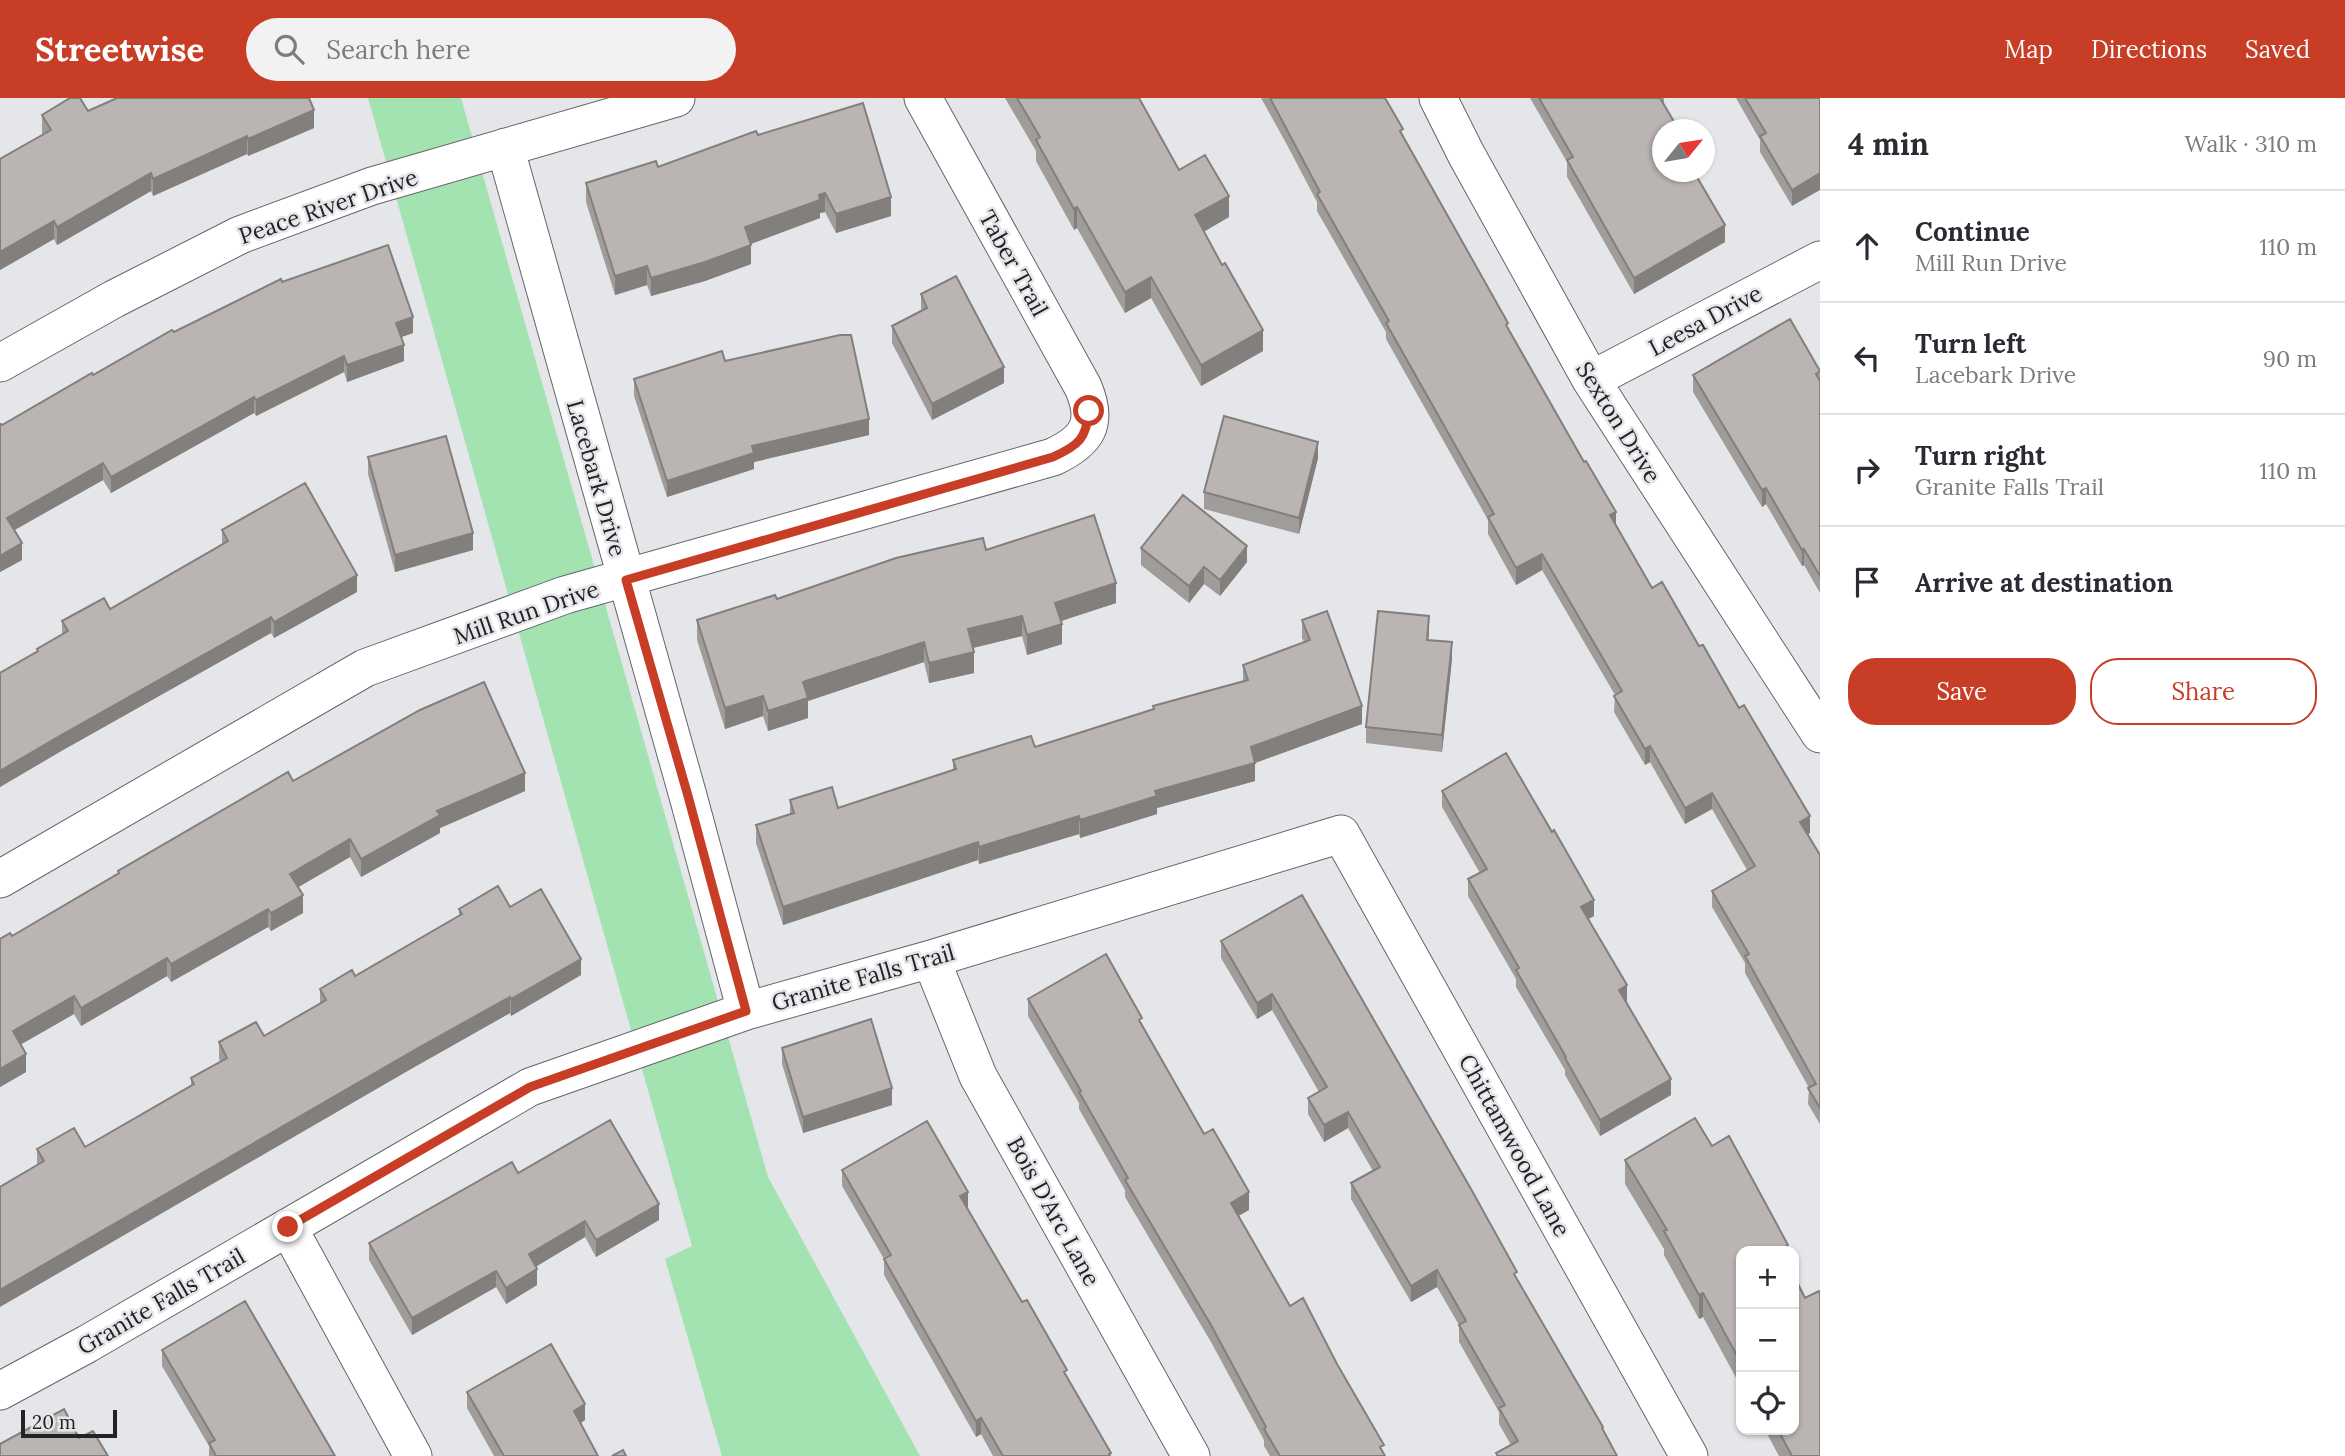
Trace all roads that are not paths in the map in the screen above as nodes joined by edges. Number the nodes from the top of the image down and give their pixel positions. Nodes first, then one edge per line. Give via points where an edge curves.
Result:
1 (676, 98) edge
2 (923, 98) edge
3 (1438, 98) edge
4 (505, 147) junction
5 (1820, 260) edge
6 (0, 363) edge
7 (1591, 380) junction
8 (1087, 432) joint
9 (626, 580) junction
10 (1820, 734) edge
11 (1341, 834) joint
12 (0, 879) edge
13 (931, 959) junction
14 (746, 1011) junction
15 (288, 1227) junction
16 (0, 1391) edge
17 (413, 1456) edge
18 (1191, 1456) edge
19 (1689, 1456) edge

1 - 4 street, Peace River Drive
2 - 8 street, Taber Trail via 1083,387 1089,400
3 - 7 street, Sexton Drive
4 - 6 street, Peace River Drive via 372,186 240,235
4 - 9 street, Lacebark Drive
5 - 7 street, Leesa Drive
7 - 10 street, Sexton Drive
8 - 9 street, Mill Run Drive via 1081,441 1053,457
9 - 12 street, Mill Run Drive via 565,596 365,668
9 - 14 street, Lacebark Drive
11 - 13 street, Granite Falls Trail
11 - 19 street, Chittamwood Lane
13 - 14 street, Granite Falls Trail
13 - 18 street, Bois D'Arc Lane via 978,1076
14 - 15 street, Granite Falls Trail via 530,1087
15 - 16 street, Granite Falls Trail
15 - 17 street

